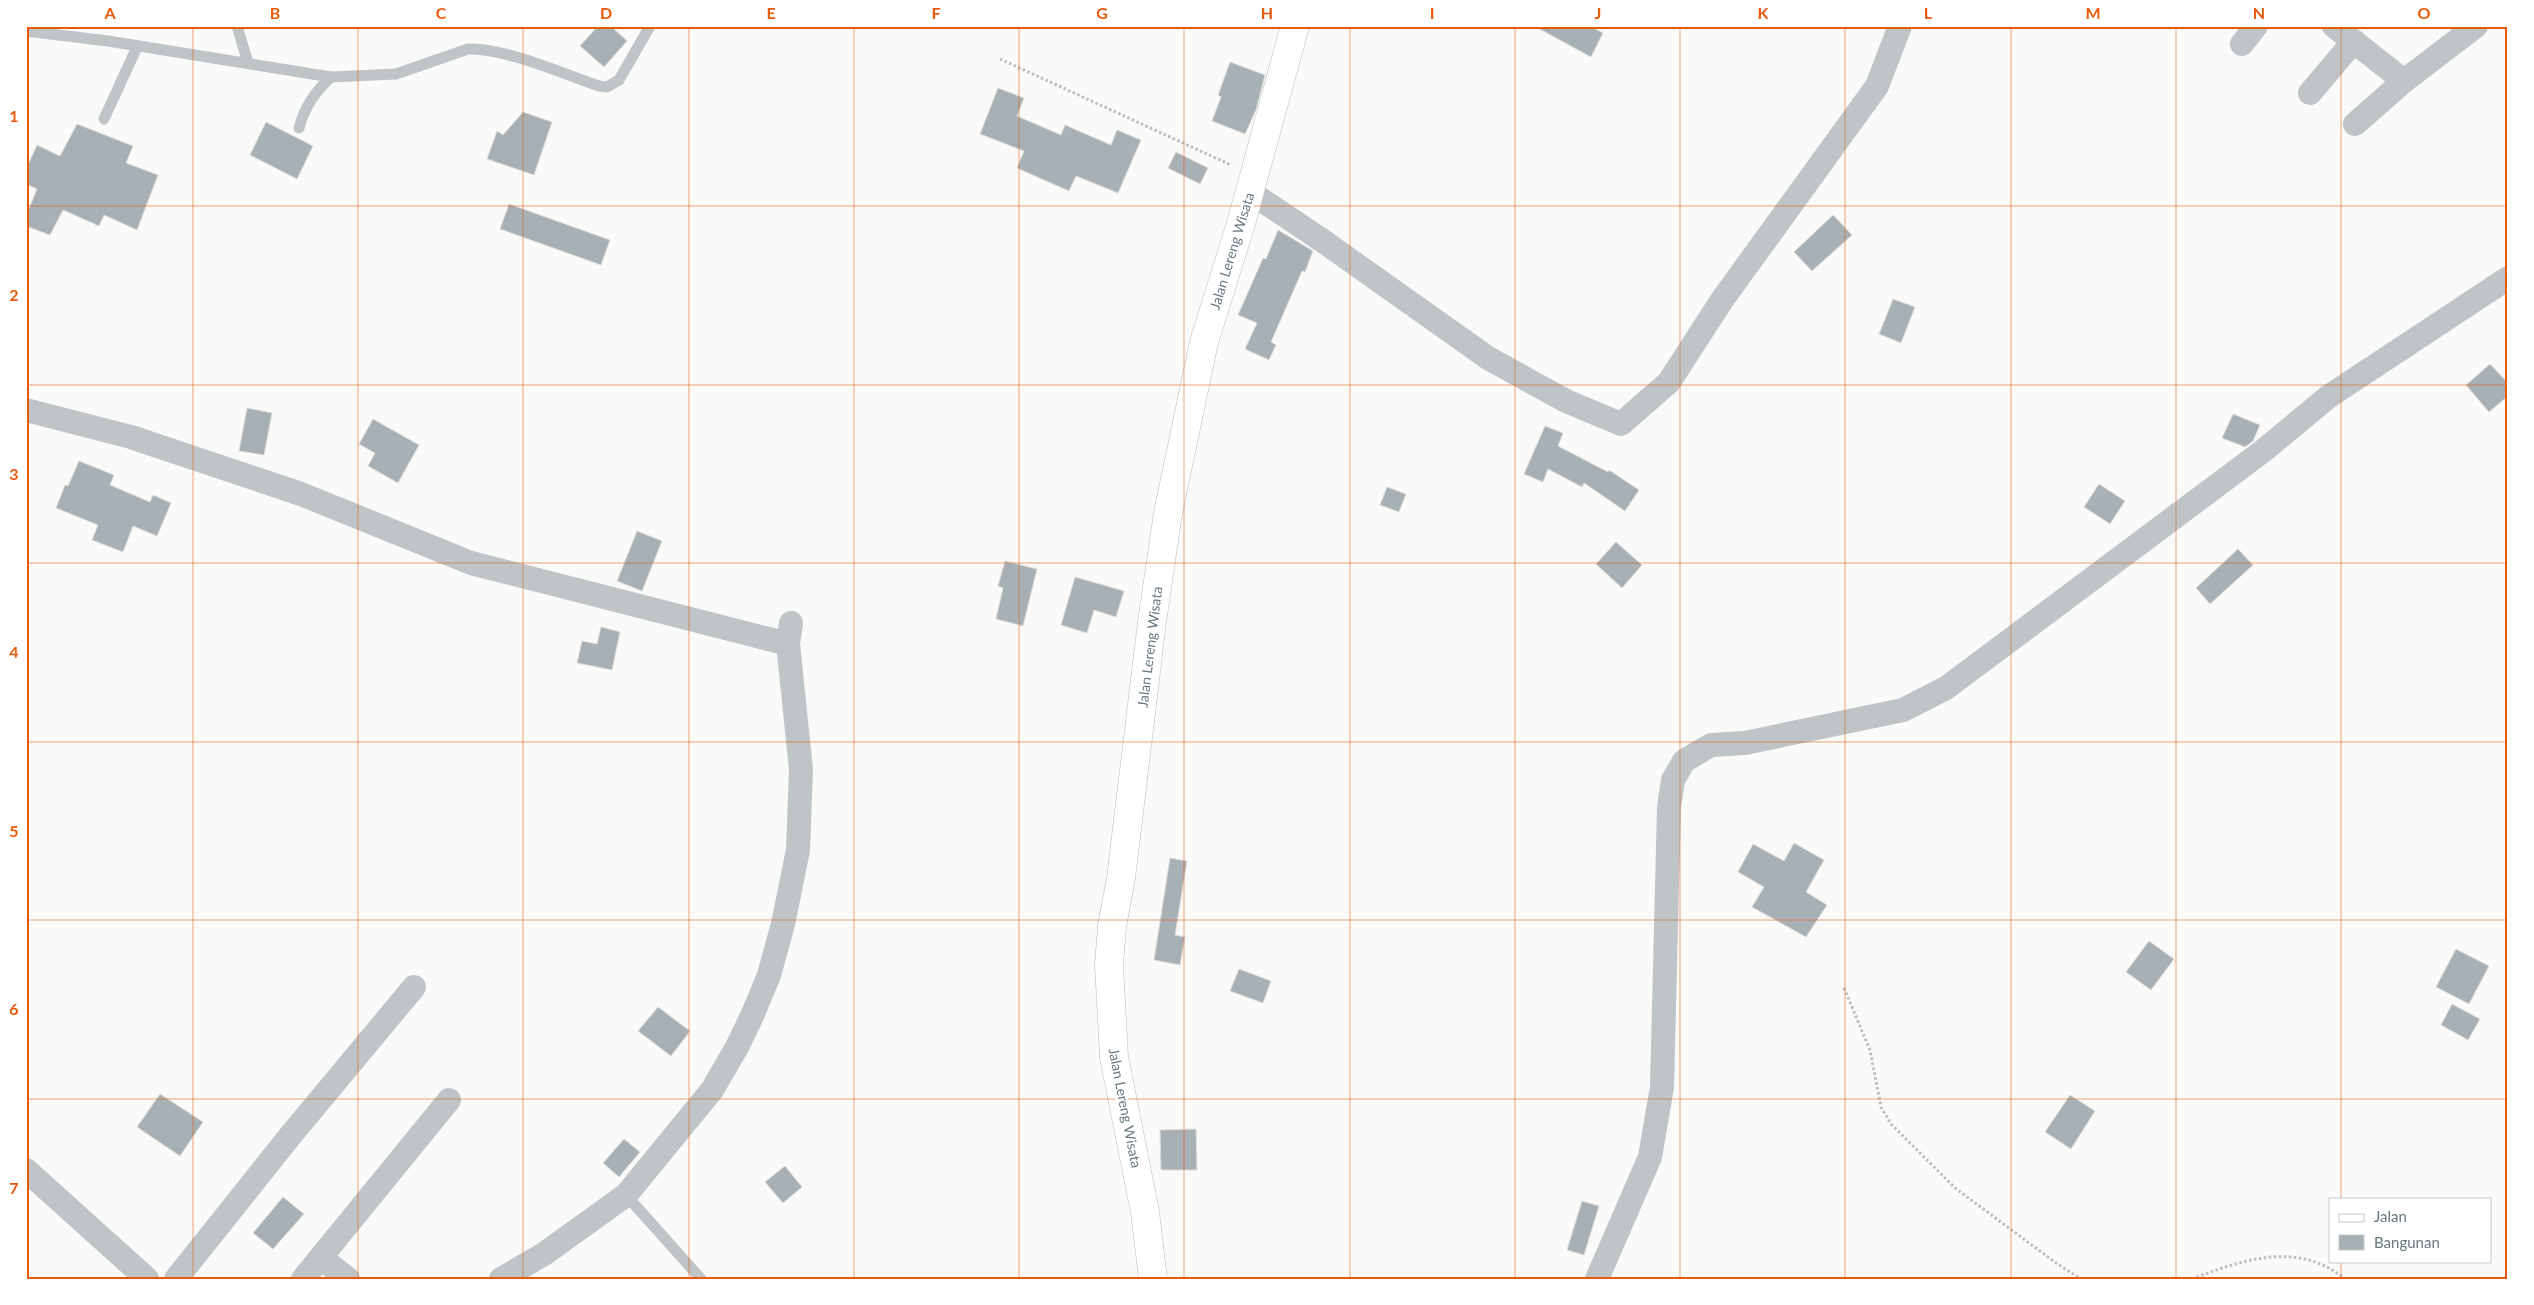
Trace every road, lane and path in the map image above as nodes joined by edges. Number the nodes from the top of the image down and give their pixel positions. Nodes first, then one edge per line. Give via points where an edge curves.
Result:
1 (237, 26) edge
2 (650, 26) edge
3 (1295, 26) edge
4 (1900, 26) edge
5 (2334, 26) edge
6 (2473, 27) edge
7 (26, 31) edge
8 (2354, 42) junction
9 (137, 46) junction
10 (1000, 59) dead end
11 (248, 63) junction
12 (331, 77) junction
13 (2404, 81) junction
14 (2310, 93) dead end
15 (104, 119) dead end
16 (2356, 124) dead end
17 (299, 128) dead end
18 (1252, 184) junction
19 (2508, 278) edge
20 (26, 410) edge
21 (414, 987) dead end
22 (1844, 988) dead end
23 (449, 1100) dead end
24 (26, 1170) edge
25 (626, 1195) junction
26 (321, 1258) junction
27 (147, 1279) edge
28 (176, 1279) edge
29 (303, 1279) edge
30 (348, 1279) edge
31 (501, 1279) edge
32 (701, 1279) edge
33 (1153, 1279) edge
34 (1597, 1279) edge
35 (2081, 1279) edge
36 (2192, 1279) edge
37 (2345, 1279) edge

1 - 11 lane
2 - 12 lane via 619,80 607,87 479,48 396,74
3 - 18 main road, Jalan Lereng Wisata
4 - 18 street via 1877,86 1722,300 1669,382 1621,424 1566,401 1488,358 1323,241
5 - 8 street
6 - 13 street
7 - 9 lane
8 - 13 street
8 - 14 street
9 - 11 lane
9 - 15 lane
10 - 18 path
11 - 12 lane
12 - 17 lane via 317,90 304,110
13 - 16 street
18 - 33 main road, Jalan Lereng Wisata via 1204,342 1168,513 1109,965 1114,1057 1144,1212
19 - 34 street via 2328,397 2263,451 1946,688 1903,710 1745,743 1711,745 1684,761 1673,780 1669,807 1662,1087 1657,1126 1650,1157
20 - 25 street via 131,437 301,494 471,563 789,634 801,770 798,850 769,975 738,1047 712,1090
21 - 28 street
22 - 35 path via 1870,1050 1881,1107 1891,1124 1955,1188
23 - 26 street
24 - 27 street
25 - 31 street via 544,1254
25 - 32 lane
26 - 29 street
26 - 30 street
36 - 37 path via 2233,1263 2277,1255 2297,1257 2335,1270

